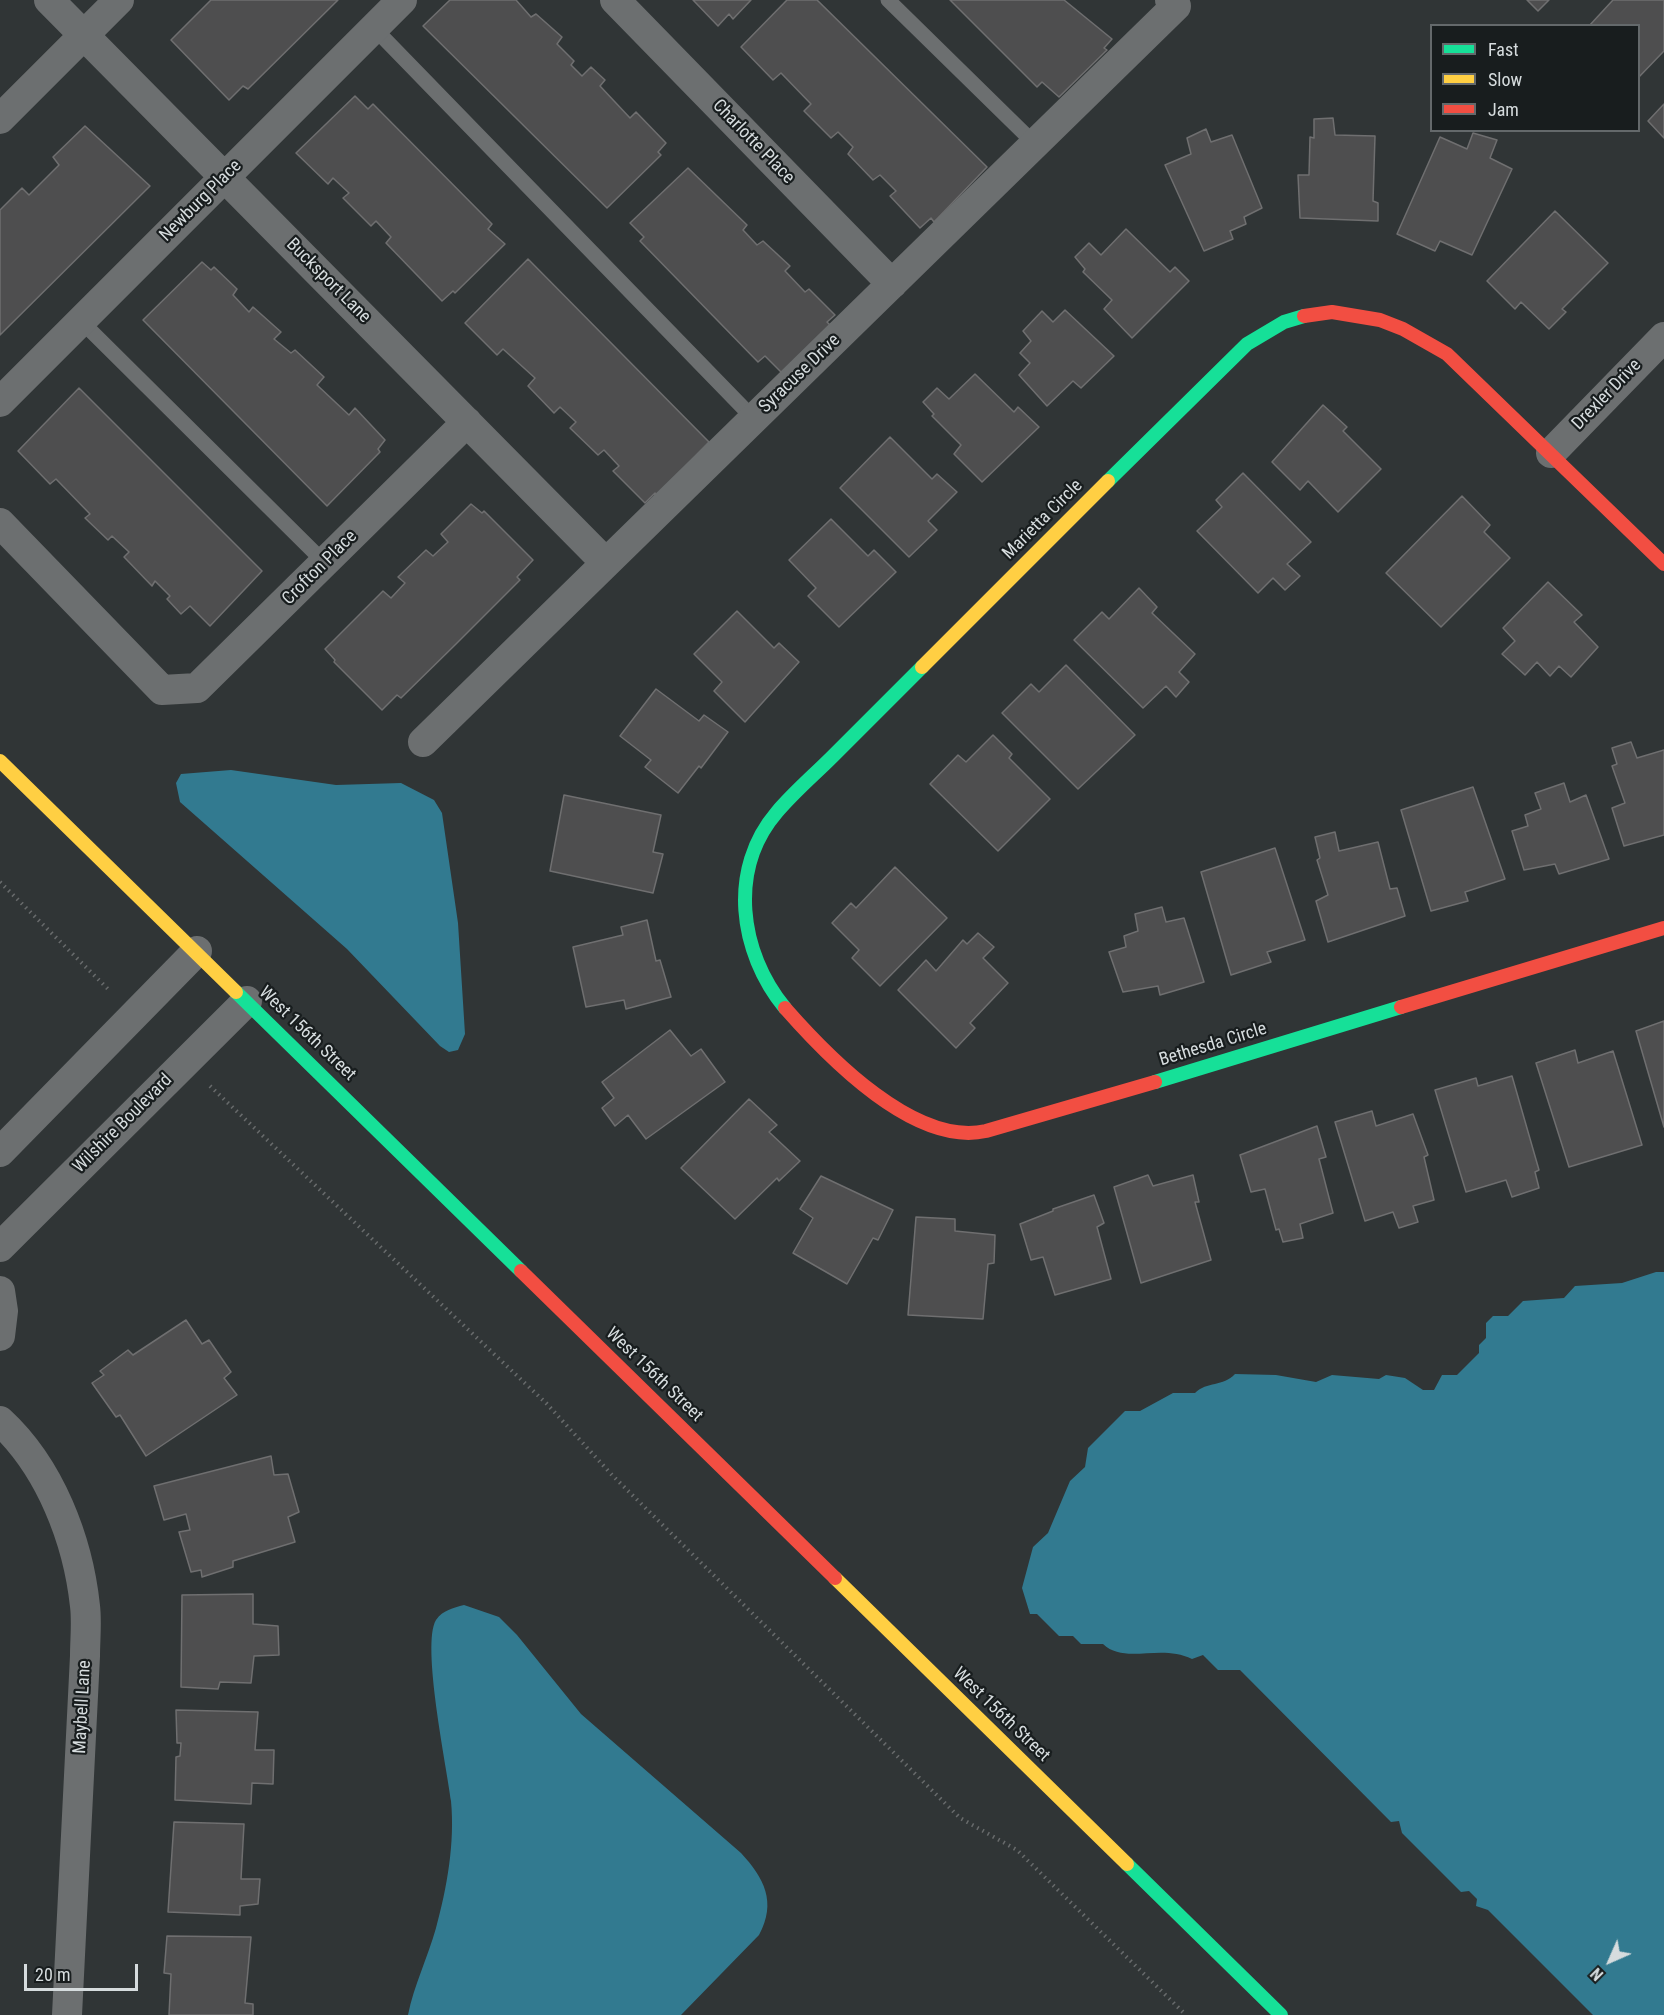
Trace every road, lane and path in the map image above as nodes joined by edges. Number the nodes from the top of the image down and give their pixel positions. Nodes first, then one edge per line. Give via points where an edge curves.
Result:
1 (49, 0) edge
2 (118, 0) edge
3 (402, 0) edge
4 (615, 0) edge
5 (888, 0) edge
6 (1173, 3) edge
7 (374, 28) junction
8 (83, 35) junction
9 (0, 119) edge
10 (1035, 144) junction
11 (225, 177) junction
12 (892, 284) junction
13 (81, 321) junction
14 (1664, 337) edge
15 (0, 402) edge
16 (754, 418) junction
17 (466, 422) junction
18 (1551, 453) junction
19 (0, 523) edge
20 (326, 563) junction
21 (606, 563) junction
22 (1664, 564) edge
23 (423, 742) dead end
24 (0, 761) edge
25 (0, 882) edge
26 (1664, 928) edge
27 (197, 951) junction
28 (247, 1001) junction
29 (134, 1015) junction
30 (801, 1024) joint
31 (185, 1062) junction
32 (0, 1152) edge
33 (0, 1247) edge
34 (0, 1291) edge
35 (0, 1336) edge
36 (0, 1421) edge
37 (67, 2015) edge
38 (1186, 2015) edge
39 (1281, 2015) edge

1 - 8 street, Bucksport Lane
2 - 8 street
3 - 7 street, Newburg Place
4 - 12 street, Charlotte Place
5 - 10 lane
6 - 10 street, Syracuse Drive
7 - 11 street, Newburg Place
7 - 16 lane
8 - 9 street
8 - 11 street, Bucksport Lane
10 - 12 street, Syracuse Drive
11 - 13 street, Newburg Place
11 - 17 street, Bucksport Lane
12 - 16 street, Syracuse Drive
13 - 15 street, Newburg Place
13 - 20 lane
14 - 18 street, Drexler Drive
16 - 21 street, Syracuse Drive
17 - 20 street, Crofton Place
17 - 21 street, Bucksport Lane
18 - 22 street
18 - 30 street, Marietta Circle via 1447,354 1418,334 1387,321 1339,311 1295,319 1261,334 1225,364 777,812 758,838 745,880 745,918 758,961 775,995
19 - 20 street, Crofton Place via 162,690 197,688
21 - 23 street, Syracuse Drive
24 - 27 street, West 156th Street
25 - 29 path
26 - 30 street, Bethesda Circle via 1008,1126 965,1134 902,1113 855,1078
27 - 28 street, West 156th Street
27 - 29 street
28 - 31 street, Wilshire Boulevard
28 - 39 street, West 156th Street
29 - 32 street
31 - 33 street, Wilshire Boulevard
31 - 38 path via 548,1404 612,1474 960,1818 1017,1850
34 - 35 street
36 - 37 street, Maybell Lane via 37,1467 61,1511 77,1558 85,1607

